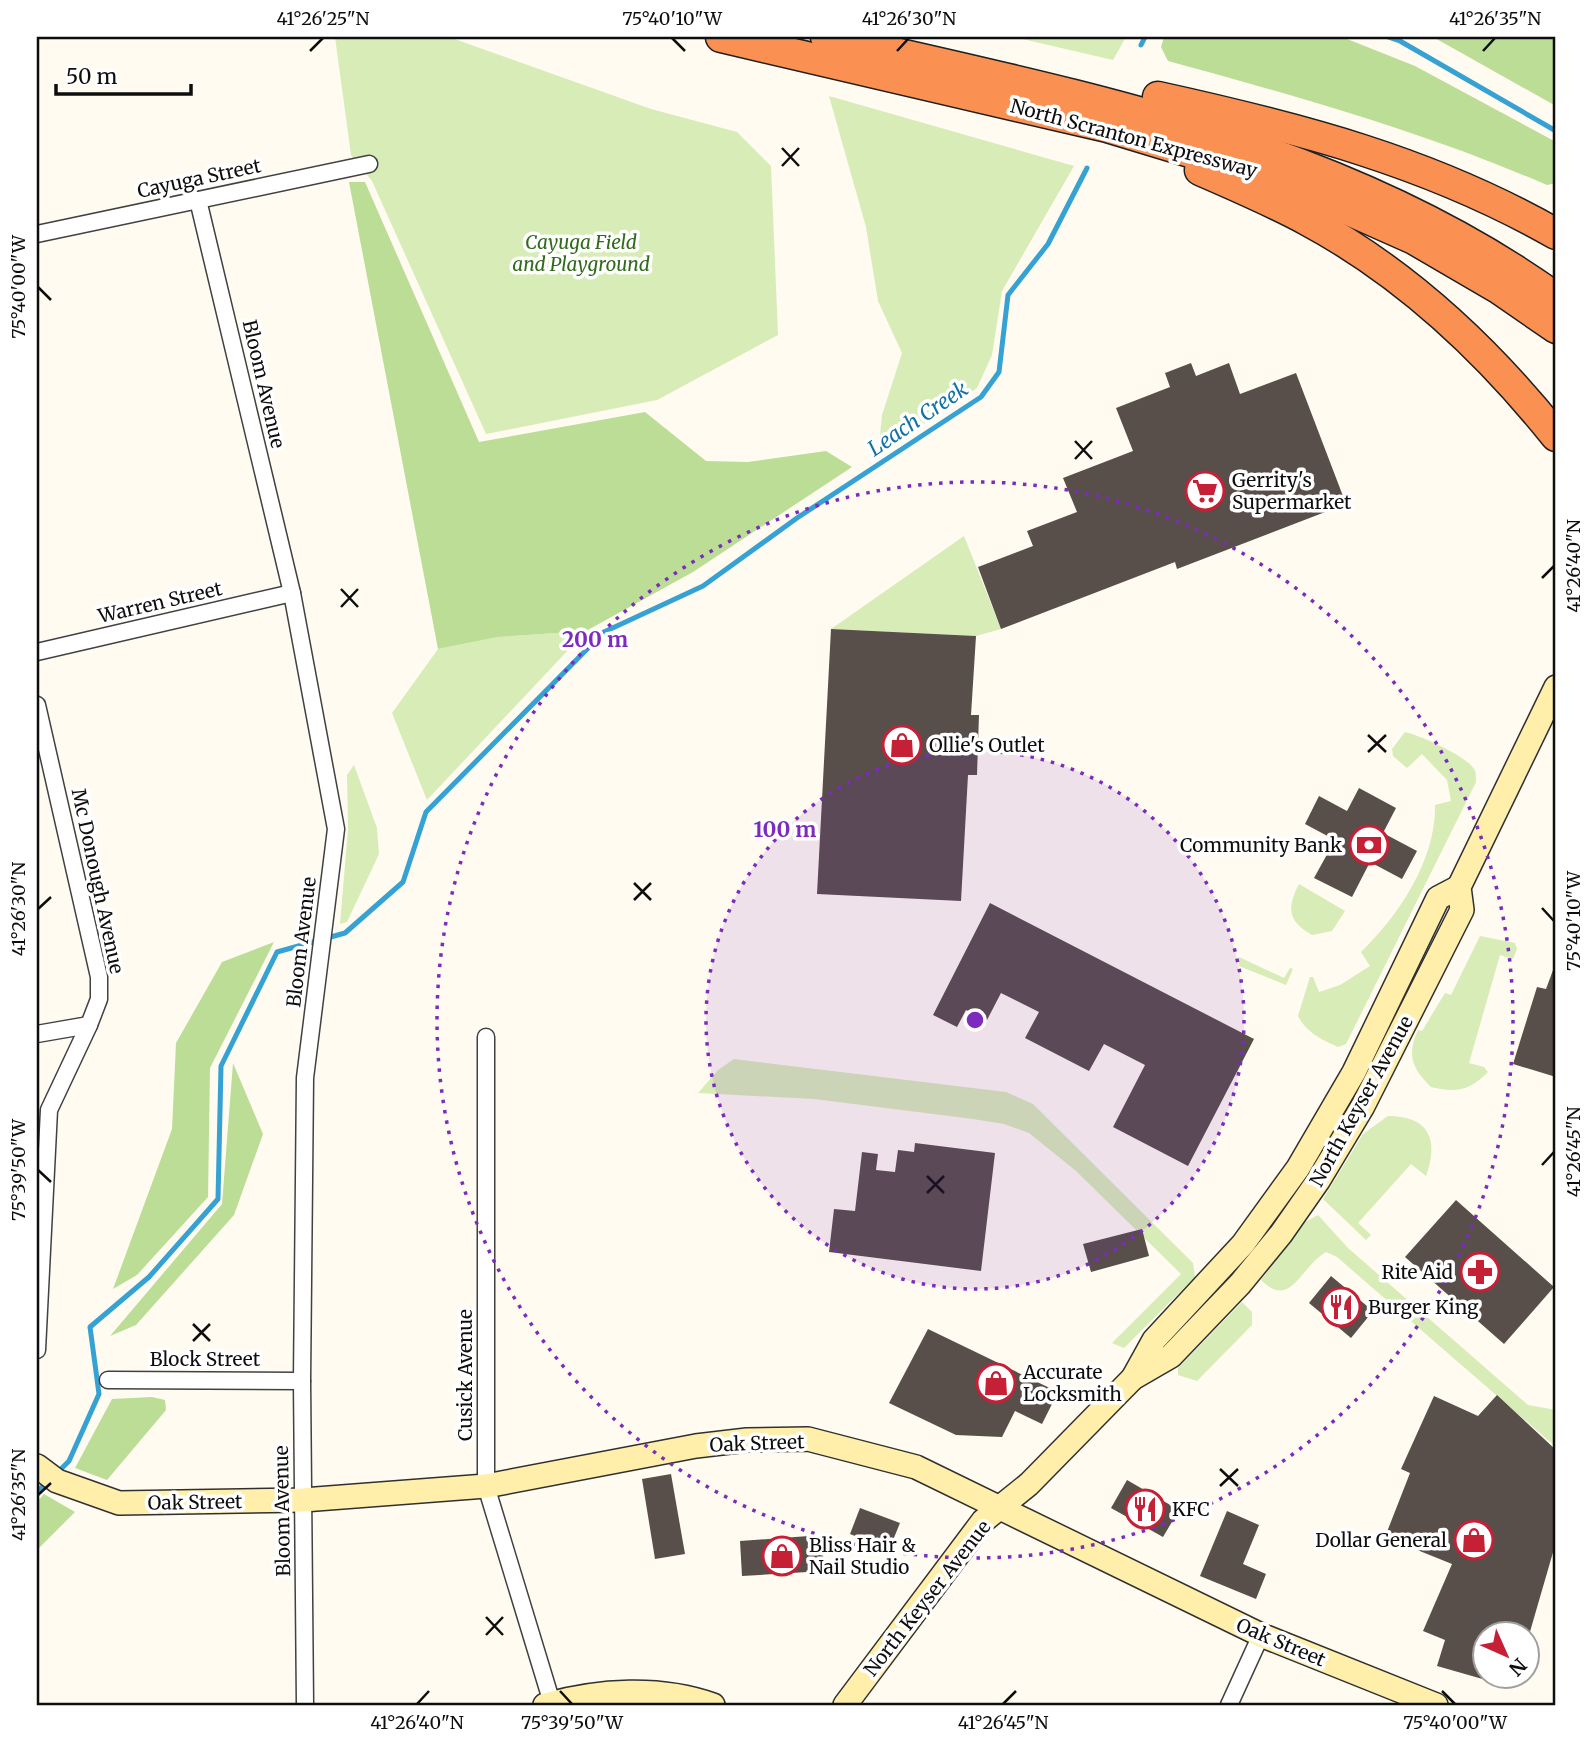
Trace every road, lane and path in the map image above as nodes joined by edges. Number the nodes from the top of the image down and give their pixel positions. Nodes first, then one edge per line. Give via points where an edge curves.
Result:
1 (722, 37) edge
2 (825, 37) edge
3 (899, 54) junction
4 (1107, 127) junction
5 (369, 163) dead end
6 (198, 200) junction
7 (37, 234) edge
8 (1556, 234) edge
9 (1556, 298) edge
10 (1556, 328) edge
11 (1556, 436) edge
12 (292, 593) junction
13 (37, 652) edge
14 (1556, 687) edge
15 (37, 705) edge
16 (89, 1025) junction
17 (37, 1034) edge
18 (486, 1037) dead end
19 (37, 1350) edge
20 (108, 1380) dead end
21 (302, 1381) junction
22 (37, 1466) edge
23 (486, 1486) junction
24 (303, 1500) junction
25 (1000, 1508) junction
26 (1261, 1635) junction
27 (653, 1698) edge
28 (549, 1704) edge
29 (304, 1705) edge
30 (713, 1705) edge
31 (845, 1705) edge
32 (1229, 1705) edge
33 (1436, 1705) edge

1 - 4 highway, North Scranton Expressway
2 - 3 highway, North Scranton Expressway
3 - 8 highway via 1155,97 1312,134 1451,180
3 - 9 highway, North Scranton Expressway via 1113,104 1288,157 1425,218
4 - 10 highway, North Scranton Expressway via 1235,164 1369,217 1455,262
4 - 11 highway via 1275,204 1360,253 1461,332
5 - 6 street, Cayuga Street
6 - 7 street, Cayuga Street
6 - 12 street, Bloom Avenue
12 - 13 street, Warren Street
12 - 21 street, Bloom Avenue via 336,829 305,1078
14 - 25 street, North Keyser Avenue via 1459,887 1462,910 1372,1089 1318,1181 1281,1234 1219,1307 1171,1356 1133,1378
15 - 16 street, Mc Donough Avenue via 99,977 99,999
16 - 17 street
16 - 19 street, Mc Donough Avenue via 49,1110
18 - 23 street, Cusick Avenue
20 - 21 street, Block Street
21 - 24 street, Bloom Avenue
22 - 24 street, Oak Street via 57,1481 119,1503
23 - 24 street, Oak Street
23 - 25 street, Oak Street via 696,1446 808,1439 916,1467
23 - 28 street, Cusick Avenue
24 - 29 street, Bloom Avenue
25 - 26 street, Oak Street
25 - 31 street, North Keyser Avenue via 983,1521
26 - 32 street
26 - 33 street, Oak Street
27 - 28 street via 587,1696
27 - 30 street

